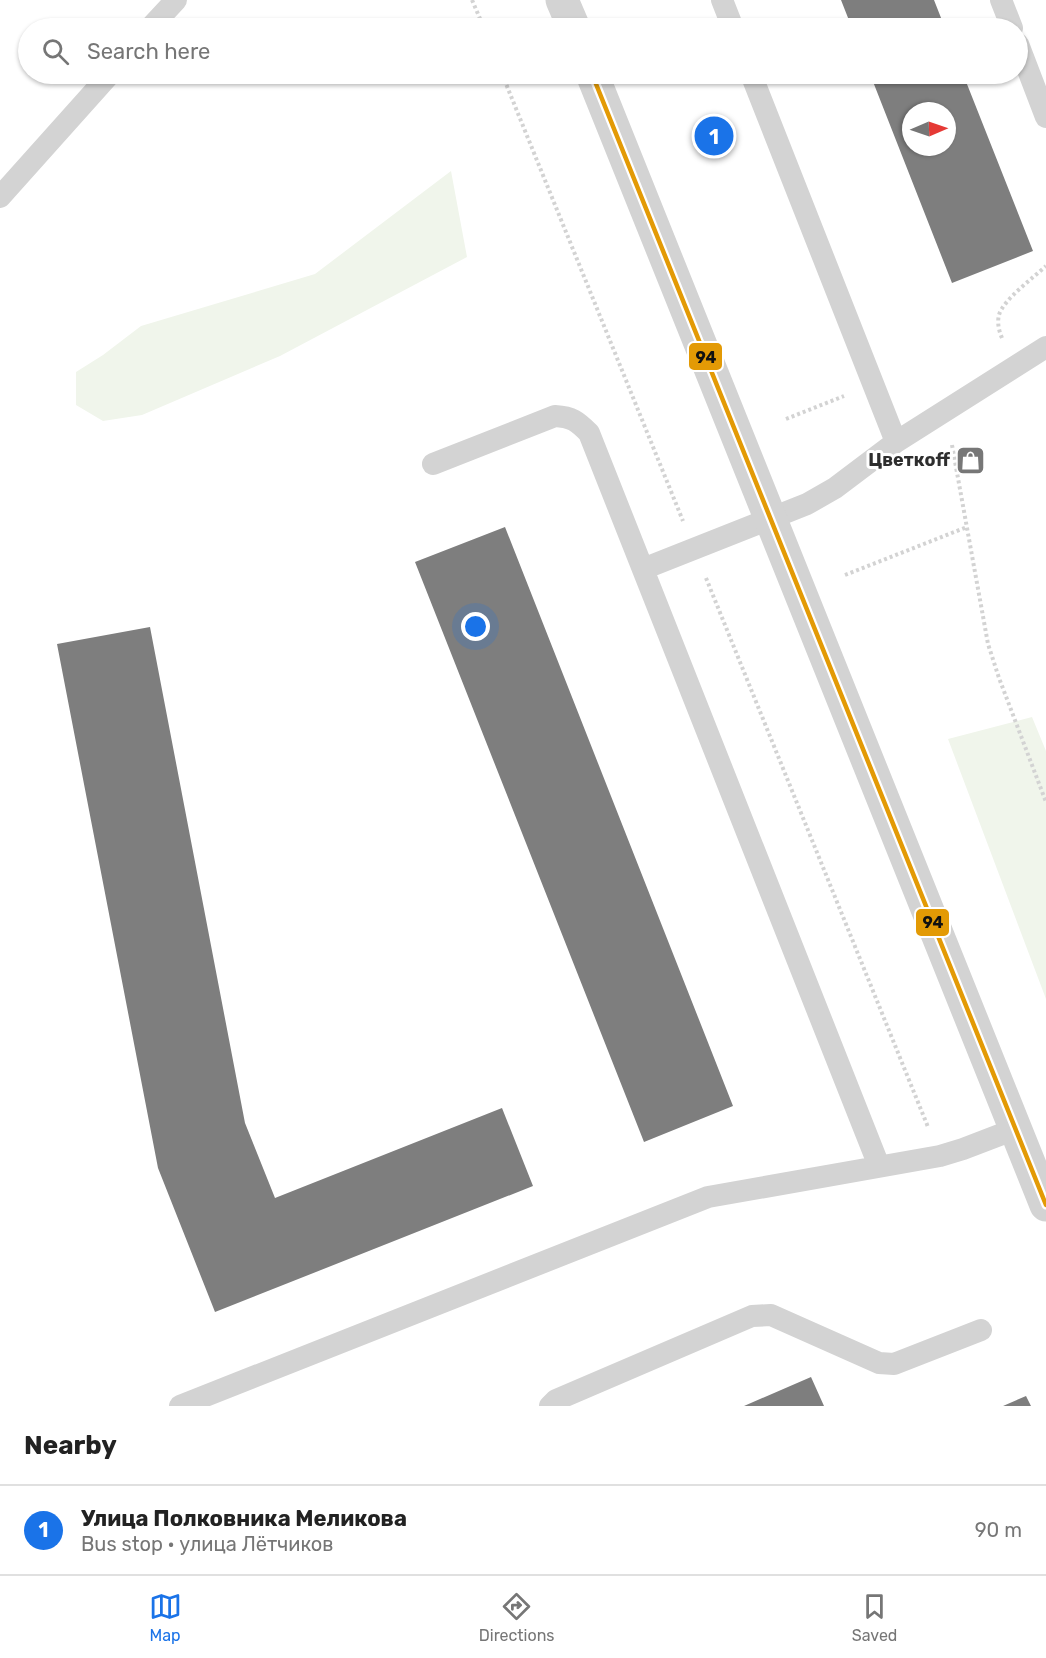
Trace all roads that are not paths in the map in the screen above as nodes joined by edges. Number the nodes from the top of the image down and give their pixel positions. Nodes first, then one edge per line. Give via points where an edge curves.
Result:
1 (176, 0) edge
2 (562, 0) edge
3 (722, 0) edge
4 (1001, 0) edge
5 (159, 18) edge
6 (569, 18) edge
7 (730, 18) edge
8 (1008, 18) edge
9 (1028, 59) edge
10 (1038, 72) edge
11 (101, 84) edge
12 (596, 84) edge
13 (755, 84) edge
14 (1046, 117) edge
15 (0, 197) edge
16 (1046, 347) edge
17 (896, 442) junction
18 (433, 464) dead end
19 (770, 519) junction
20 (643, 569) junction
21 (1015, 1129) junction
22 (879, 1166) junction
23 (1046, 1205) edge
24 (981, 1329) dead end
25 (180, 1406) edge
26 (550, 1406) edge

1 - 5 lane
2 - 6 street
3 - 7 lane
4 - 8 lane
9 - 10 lane
10 - 14 lane
11 - 15 lane
12 - 19 street
13 - 17 lane
16 - 17 lane
17 - 19 lane via 826,494
18 - 20 lane via 555,416 578,422 589,433
19 - 20 lane
19 - 21 street
20 - 22 lane
21 - 22 lane via 940,1156
21 - 23 street
22 - 25 lane via 712,1195
24 - 26 lane via 894,1364 879,1363 771,1315 752,1316 556,1400

